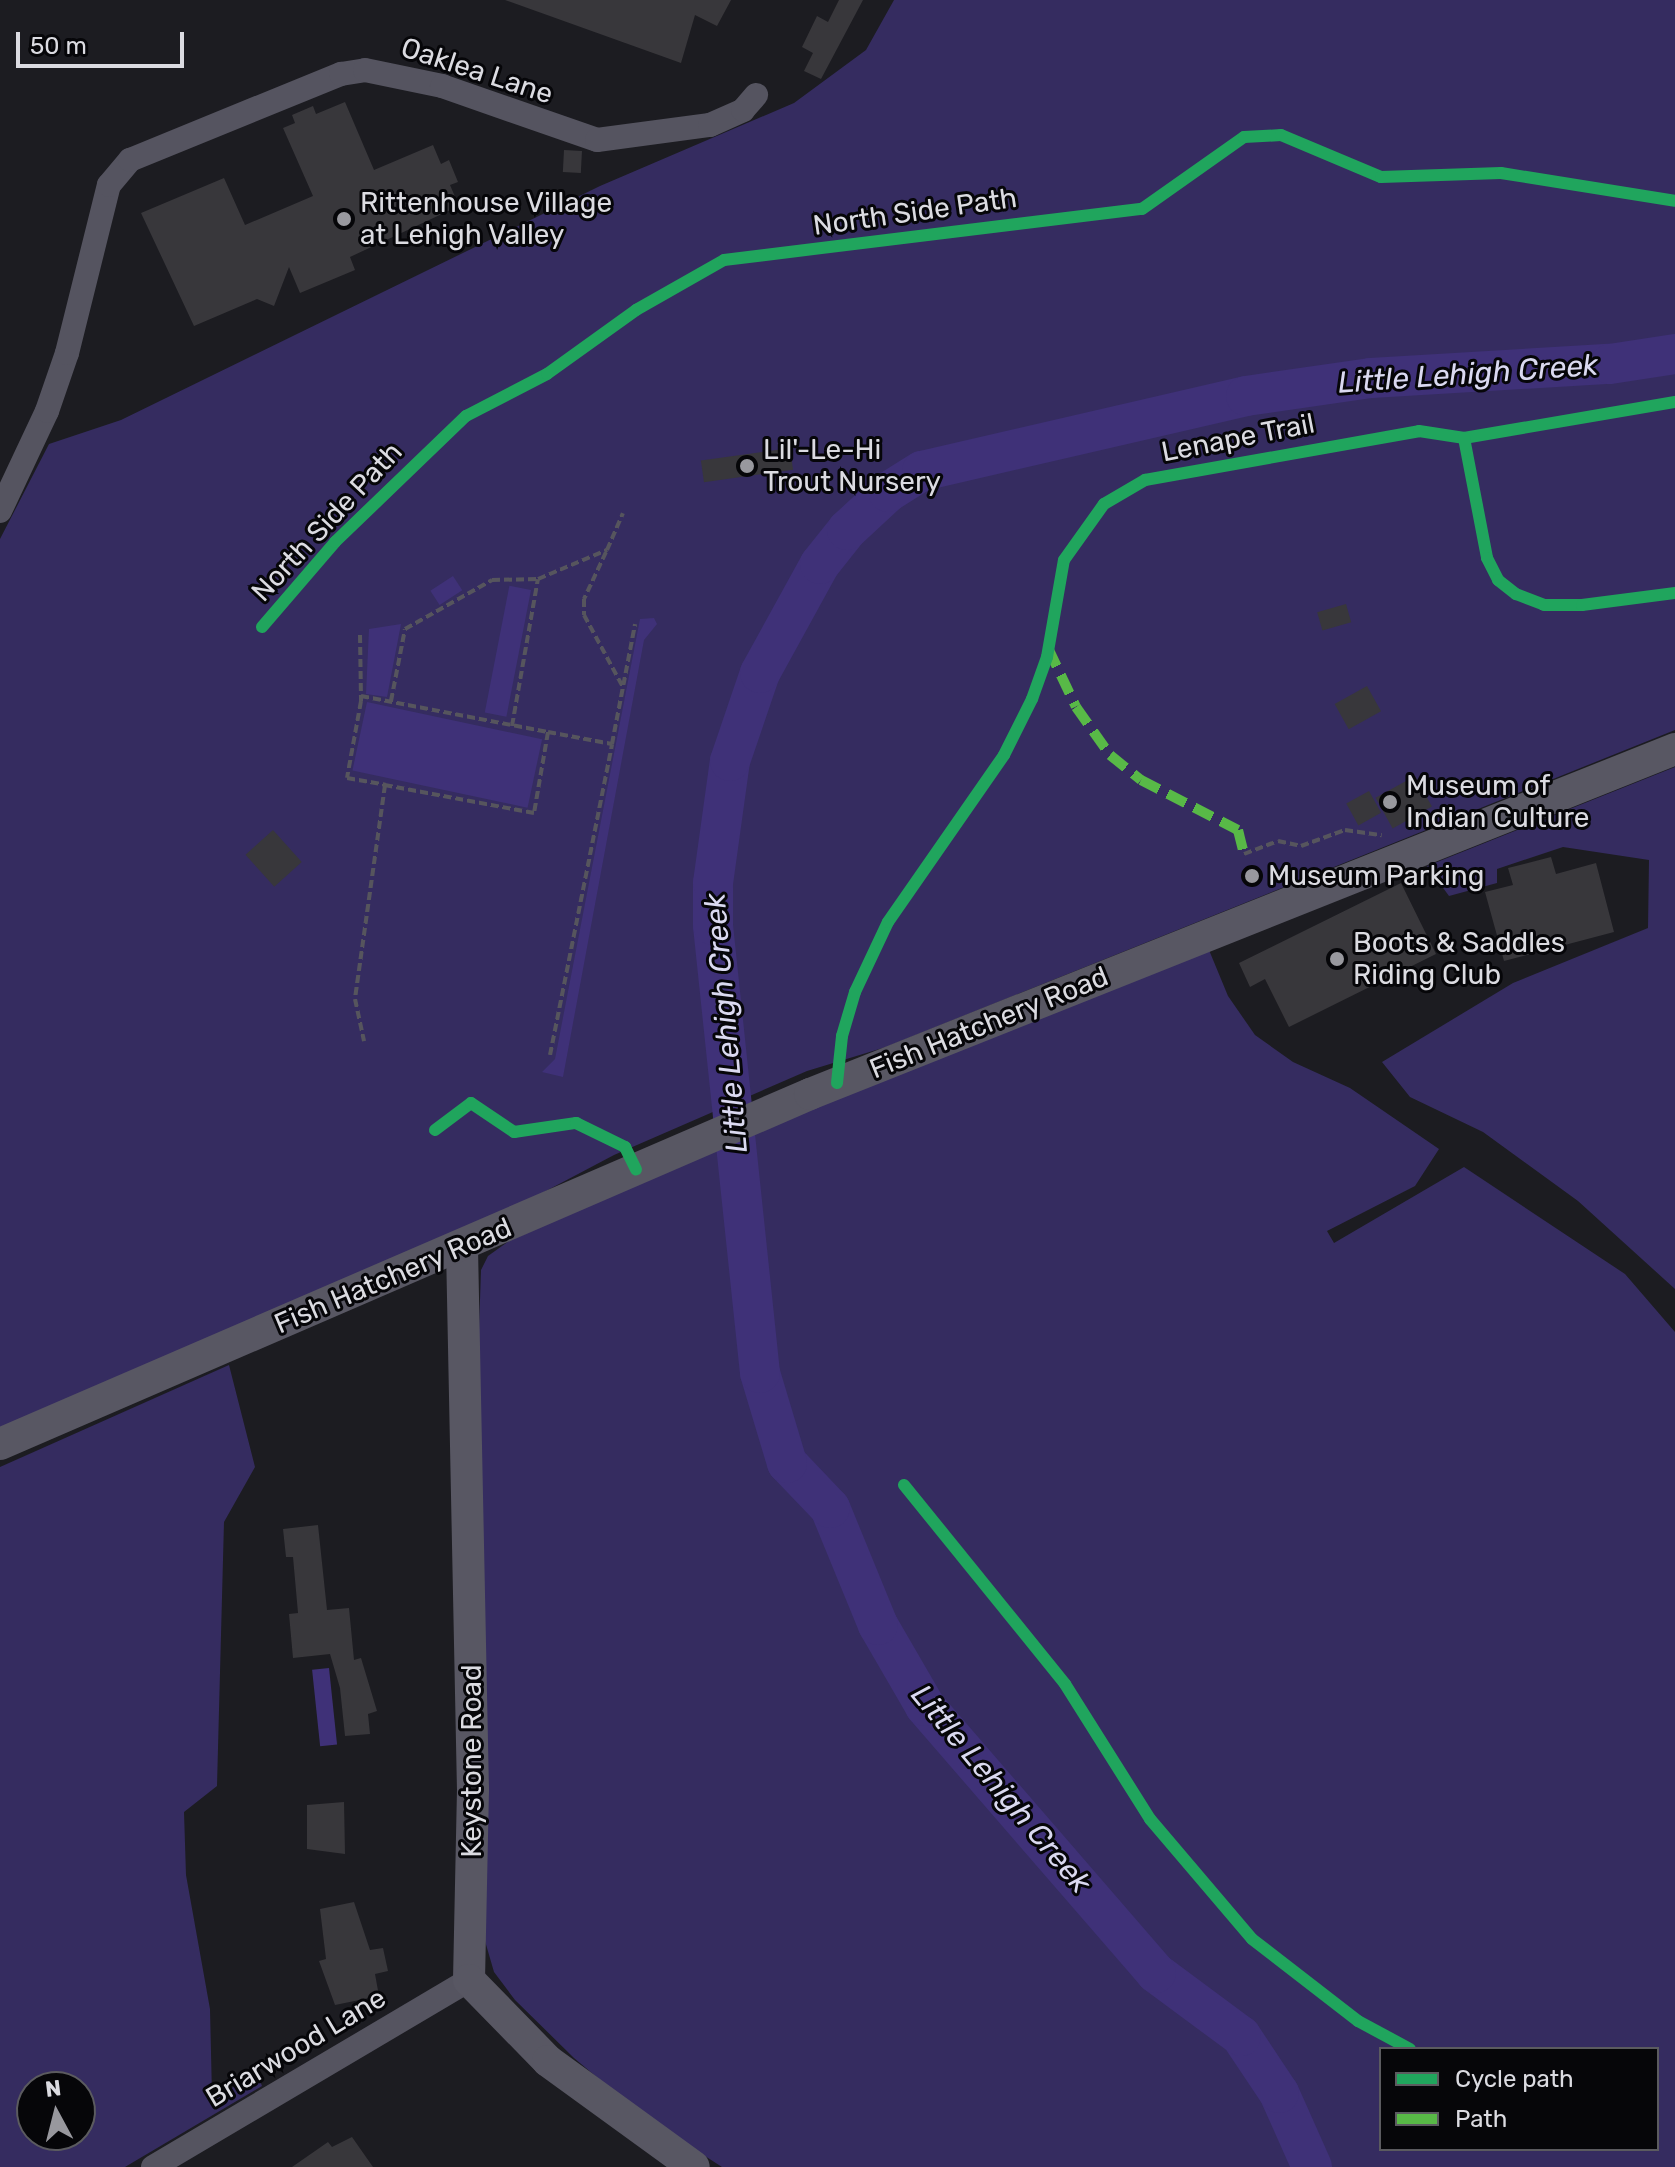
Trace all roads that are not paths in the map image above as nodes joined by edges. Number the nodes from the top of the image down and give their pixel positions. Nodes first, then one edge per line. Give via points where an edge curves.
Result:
1 (756, 95) dead end
2 (0, 511) edge
3 (1675, 749) edge
4 (462, 1248) junction
5 (0, 1444) edge
6 (469, 1980) junction
7 (153, 2167) edge
8 (694, 2167) edge

1 - 2 street, Oaklea Lane via 743,110 718,123 597,140 442,86 365,70 341,74 130,160 109,185 67,353 47,411
3 - 4 street, Fish Hatchery Road via 810,1094
4 - 5 street, Fish Hatchery Road
4 - 6 street, Keystone Road via 473,1745
6 - 7 street, Briarwood Lane
6 - 8 street via 548,2061

